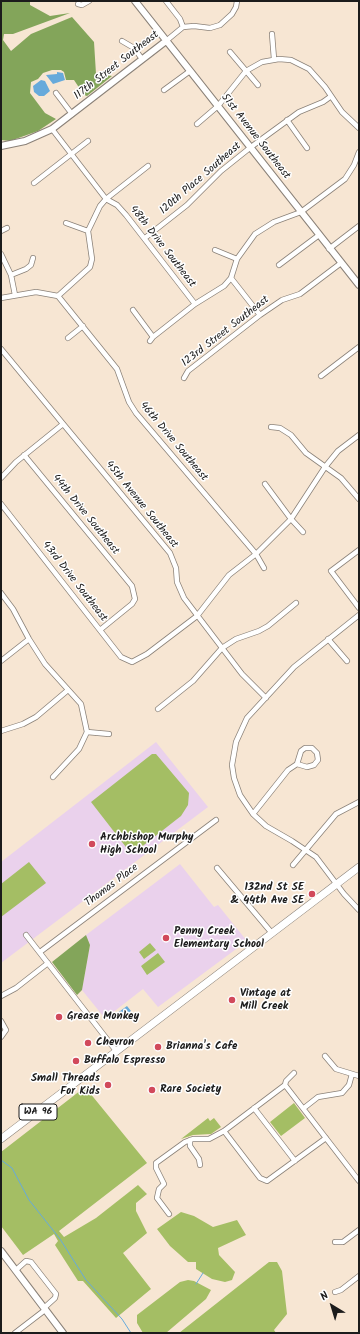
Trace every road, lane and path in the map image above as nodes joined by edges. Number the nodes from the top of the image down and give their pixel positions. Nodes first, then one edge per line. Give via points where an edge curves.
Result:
1 (89, 1) edge
2 (136, 1) edge
3 (166, 1) edge
4 (236, 1) edge
5 (78, 4) dead end
6 (183, 27) junction
7 (272, 34) dead end
8 (166, 40) junction
9 (122, 41) dead end
10 (230, 52) dead end
11 (142, 59) junction
12 (274, 59) junction
13 (190, 71) junction
14 (246, 71) junction
15 (258, 85) dead end
16 (164, 90) dead end
17 (56, 93) dead end
18 (330, 97) junction
19 (218, 106) junction
20 (72, 114) junction
21 (287, 120) junction
22 (197, 124) dead end
23 (359, 128) edge
24 (52, 129) junction
25 (88, 141) dead end
26 (1, 146) edge
27 (251, 148) junction
28 (307, 148) dead end
29 (359, 152) edge
30 (71, 155) junction
31 (148, 166) dead end
32 (34, 183) dead end
33 (106, 199) junction
34 (301, 212) junction
35 (66, 223) dead end
36 (359, 226) edge
37 (7, 228) dead end
38 (1, 230) edge
39 (88, 231) junction
40 (319, 235) junction
41 (145, 238) junction
42 (330, 249) junction
43 (215, 250) dead end
44 (1, 254) edge
45 (33, 258) dead end
46 (237, 259) junction
47 (341, 263) junction
48 (279, 265) dead end
49 (11, 275) junction
50 (231, 278) junction
51 (358, 284) edge
52 (14, 295) junction
53 (58, 296) junction
54 (1, 298) edge
55 (195, 304) junction
56 (133, 310) dead end
57 (260, 315) junction
58 (83, 326) junction
59 (68, 338) dead end
60 (359, 347) edge
61 (1, 349) edge
62 (321, 376) dead end
63 (184, 378) dead end
64 (63, 424) junction
65 (271, 427) dead end
66 (359, 435) edge
67 (24, 455) junction
68 (325, 467) junction
69 (1, 478) edge
70 (265, 484) dead end
71 (357, 492) edge
72 (359, 499) edge
73 (1, 504) edge
74 (291, 519) junction
75 (303, 532) dead end
76 (359, 550) edge
77 (256, 554) junction
78 (264, 568) dead end
79 (1, 593) edge
80 (296, 604) dead end
81 (359, 608) edge
82 (359, 615) edge
83 (197, 616) junction
84 (100, 630) junction
85 (29, 639) junction
86 (328, 639) junction
87 (222, 648) junction
88 (1, 661) edge
89 (347, 661) dead end
90 (68, 690) junction
91 (266, 698) junction
92 (158, 709) dead end
93 (1, 730) edge
94 (87, 732) junction
95 (109, 734) dead end
96 (298, 764) junction
97 (53, 777) dead end
98 (359, 802) edge
99 (253, 814) junction
100 (216, 820) dead end
101 (306, 850) junction
102 (293, 864) dead end
103 (359, 866) edge
104 (217, 868) dead end
105 (336, 884) junction
106 (359, 910) edge
107 (271, 932) junction
108 (26, 935) dead end
109 (40, 952) junction
110 (48, 963) junction
111 (1, 996) edge
112 (1, 1021) edge
113 (1, 1037) edge
114 (117, 1052) junction
115 (325, 1056) dead end
116 (294, 1074) dead end
117 (352, 1074) junction
118 (359, 1076) edge
119 (285, 1085) junction
120 (254, 1108) junction
121 (304, 1108) junction
122 (224, 1131) junction
123 (326, 1138) junction
124 (1, 1139) edge
125 (190, 1140) junction
126 (295, 1161) junction
127 (200, 1165) dead end
128 (359, 1180) edge
129 (169, 1214) dead end
130 (359, 1230) edge
131 (335, 1242) dead end
132 (1, 1251) edge
133 (16, 1270) junction
134 (359, 1276) edge
135 (335, 1292) dead end
136 (44, 1309) junction
137 (16, 1333) edge
138 (63, 1333) edge

1 - 5 street via 82,5
2 - 8 street, 51st Avenue Southeast
3 - 6 street
4 - 6 street via 236,8 232,14 220,25 210,28
6 - 8 street, 117th Street Southeast
7 - 12 street
8 - 11 street, 117th Street Southeast
8 - 13 street, 51st Avenue Southeast
9 - 11 street via 134,48
10 - 14 street
11 - 20 street, 117th Street Southeast
12 - 14 street
12 - 18 street via 292,60 309,69
13 - 16 street
13 - 19 street, 51st Avenue Southeast
14 - 15 street
14 - 19 street
17 - 20 street
18 - 21 street, 120th Place Southeast
18 - 23 street
19 - 22 street
19 - 27 street, 51st Avenue Southeast
20 - 24 street, 117th Street Southeast
21 - 27 street, 120th Place Southeast
21 - 28 street
24 - 26 street, 117th Street Southeast via 25,141
24 - 30 street, 48th Drive Southeast
25 - 30 street
27 - 34 street, 51st Avenue Southeast
27 - 41 street, 120th Place Southeast via 221,171 187,205
29 - 34 street via 345,179
30 - 32 street
30 - 33 street, 48th Drive Southeast
31 - 33 street
33 - 39 street
33 - 41 street, 48th Drive Southeast via 117,205
34 - 40 street, 51st Avenue Southeast
34 - 46 street via 264,227 251,238
35 - 39 street
36 - 42 street
37 - 38 street
39 - 53 street via 92,259 90,267
40 - 42 street, 51st Avenue Southeast
40 - 48 street
41 - 55 street, 48th Drive Southeast
42 - 47 street, 51st Avenue Southeast
43 - 46 street
44 - 49 street
45 - 49 street via 26,269
46 - 50 street
47 - 51 street, 51st Avenue Southeast
47 - 57 street, 123rd Street Southeast via 300,294 282,300
49 - 52 street
50 - 55 street via 224,286
50 - 57 street
52 - 53 street via 36,292
52 - 54 street
53 - 58 street, 46th Drive Southeast
55 - 56 street via 152,339
57 - 63 street, 123rd Street Southeast via 188,371
58 - 59 street
58 - 77 street, 46th Drive Southeast via 117,369 129,402 136,413
60 - 62 street
61 - 64 street, 45th Avenue Southeast
64 - 67 street
64 - 83 street, 45th Avenue Southeast via 170,553 180,590
65 - 68 street via 280,428 291,435 306,453
66 - 68 street via 338,451
67 - 69 street
67 - 84 street, 44th Drive Southeast via 132,586 135,599 132,604
68 - 71 street
68 - 74 street
70 - 74 street
71 - 72 street
73 - 84 street, 43rd Drive Southeast
74 - 75 street
74 - 77 street
76 - 81 street via 331,571
77 - 78 street, 46th Drive Southeast
77 - 83 street via 228,575
79 - 85 street
80 - 87 street via 268,626 236,639
82 - 86 street
83 - 84 street, 43rd Drive Southeast via 132,662 121,657
83 - 87 street, 45th Avenue Southeast
85 - 88 street
85 - 90 street via 45,664
86 - 89 street
86 - 91 street via 294,667
87 - 91 street, 45th Avenue Southeast via 242,674
87 - 92 street via 193,681
90 - 93 street via 36,717 23,724
90 - 94 street via 80,704
91 - 99 street via 247,718 236,742 232,765 240,795
94 - 95 street
94 - 97 street via 79,749
96 - 96 street via 307,767 314,765 318,760 317,753 312,748 305,748 301,751
96 - 99 street via 288,770
98 - 101 street via 336,814
99 - 101 street via 278,834
100 - 109 street, Thomas Place
101 - 102 street
101 - 105 street via 316,857
103 - 105 main road, WA 96
104 - 107 street
105 - 106 street
105 - 107 main road, WA 96
107 - 114 main road, WA 96
108 - 109 street
109 - 110 street
110 - 111 street via 12,991
110 - 114 street
112 - 113 street via 6,1030
114 - 124 main road, WA 96
115 - 117 street via 333,1067
116 - 119 street
117 - 118 street
117 - 121 street via 349,1085 342,1093 318,1098
119 - 120 street
119 - 121 street
120 - 122 street
120 - 126 street
121 - 123 street
122 - 125 street via 209,1139
122 - 126 street via 260,1178 267,1181
123 - 126 street
123 - 128 street
125 - 127 street via 190,1146
125 - 129 street via 180,1144 156,1163 164,1184 158,1189 157,1198
130 - 131 street via 342,1242
132 - 133 street
133 - 136 street
133 - 136 street via 26,1261 31,1262 56,1294
134 - 135 street
136 - 137 street
136 - 138 street

